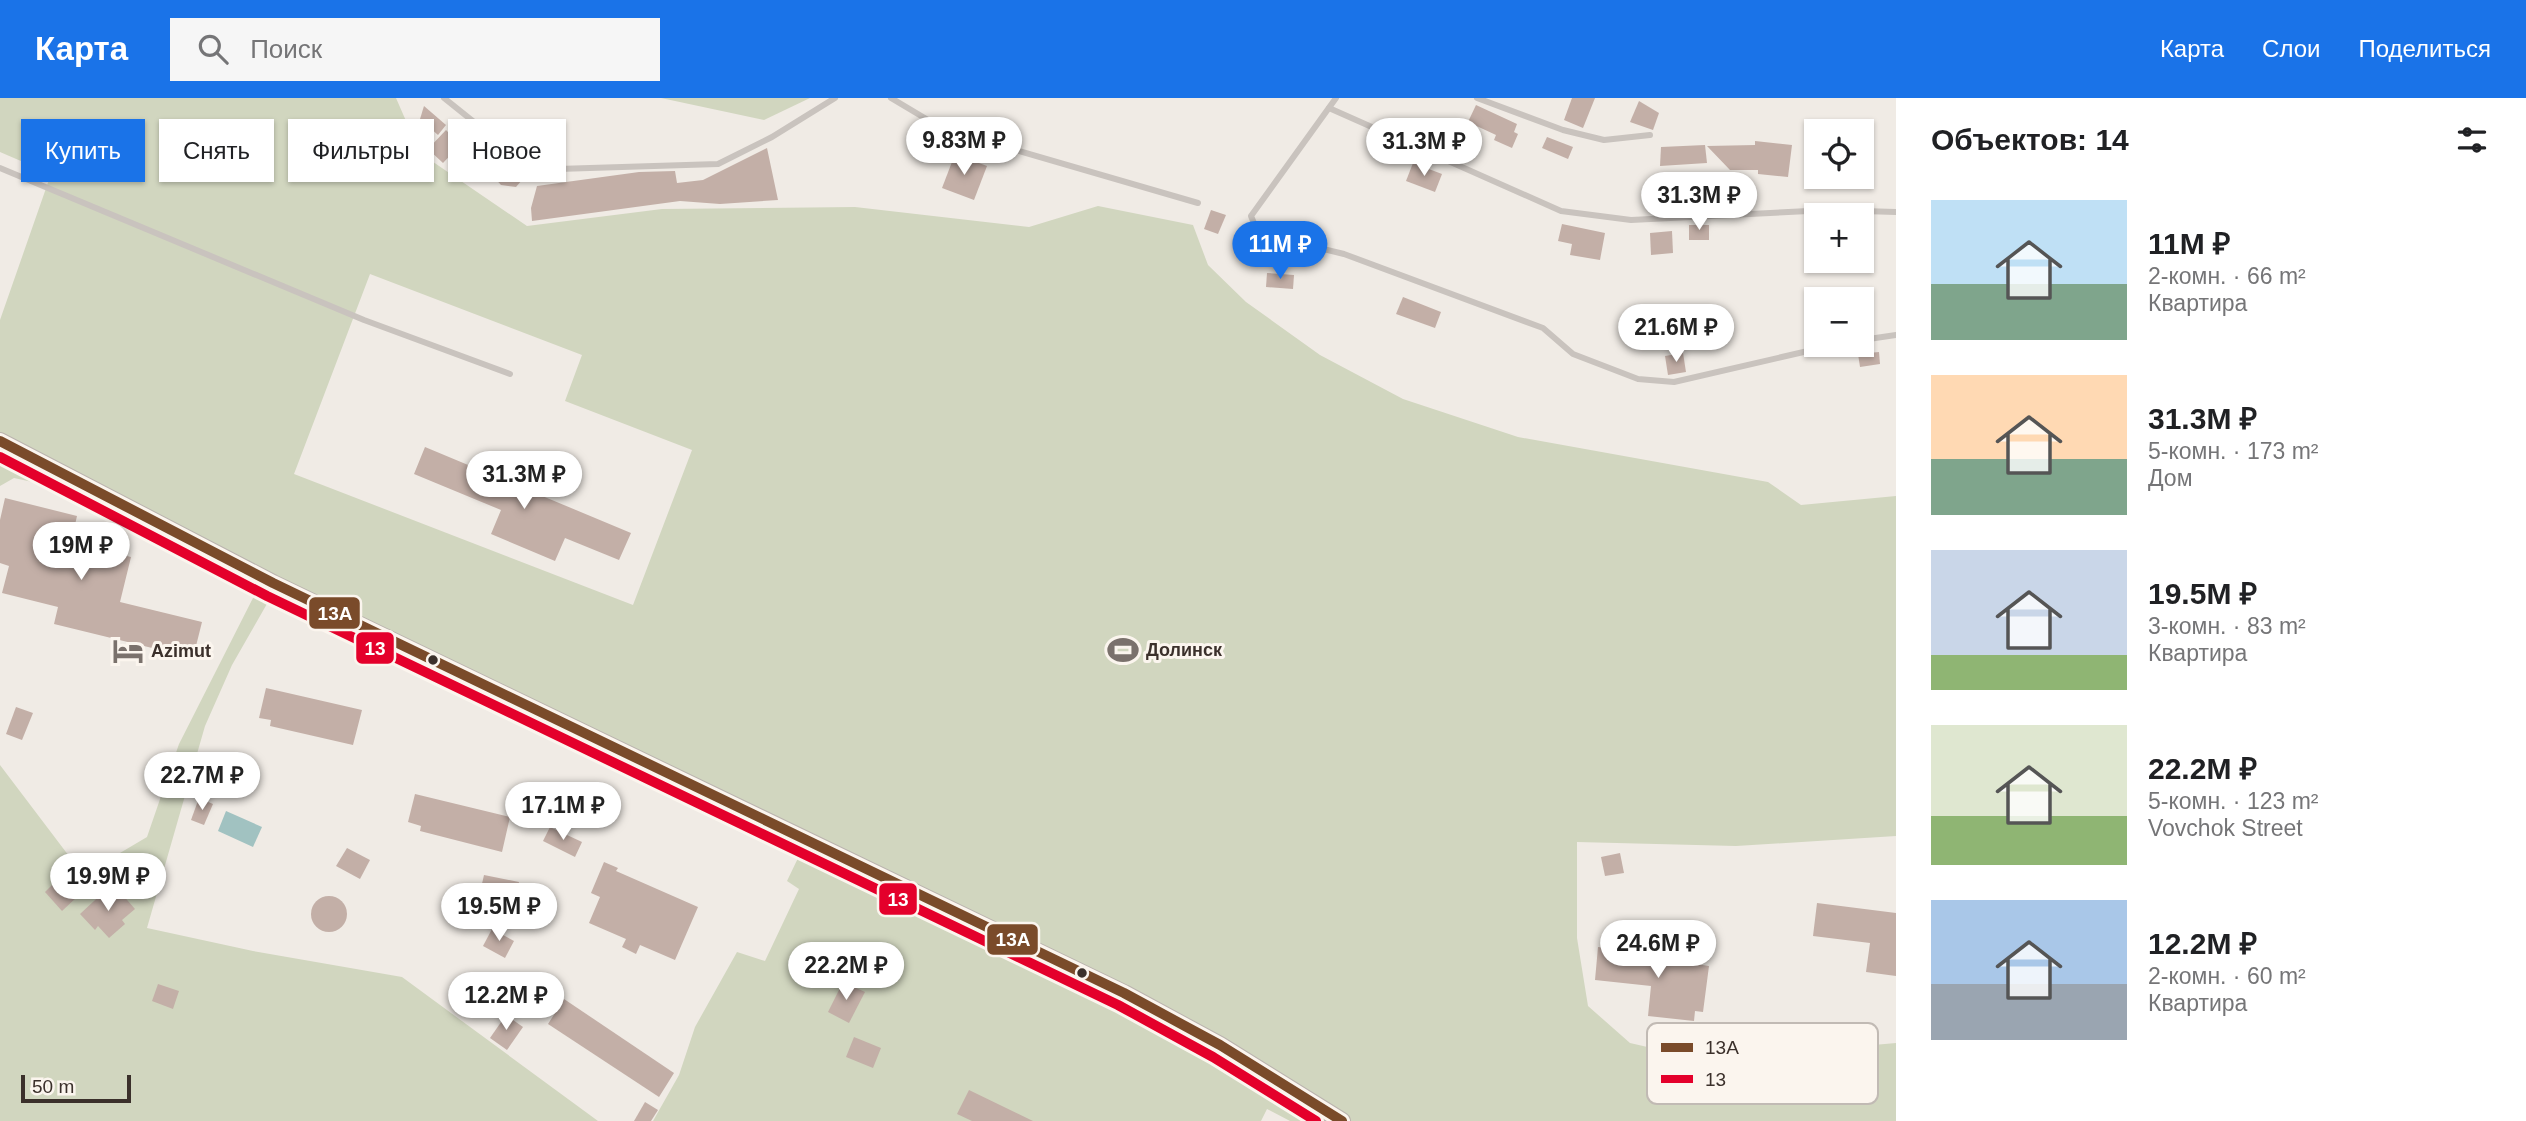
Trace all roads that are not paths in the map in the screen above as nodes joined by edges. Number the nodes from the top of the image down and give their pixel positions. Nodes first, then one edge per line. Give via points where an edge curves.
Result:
1 (444, 98) edge
2 (835, 98) edge
3 (891, 98) edge
4 (1336, 98) edge
5 (1477, 98) edge
6 (1329, 108) junction
7 (1650, 135) dead end
8 (0, 168) edge
9 (1198, 202) dead end
10 (1896, 212) edge
11 (1896, 335) edge
12 (1874, 338) edge
13 (1804, 352) edge
14 (510, 374) dead end
15 (0, 441) edge
16 (1342, 1121) edge

1 - 2 lane via 514,154 558,169 718,163
3 - 9 lane via 946,127
4 - 6 lane
5 - 7 lane via 1604,140
6 - 10 lane via 1561,211 1631,220 1829,210
6 - 13 lane via 1251,216 1256,228 1269,236 1343,254 1543,328 1573,354 1638,379 1674,382
8 - 14 lane via 364,320
11 - 12 lane
15 - 16 street via 274,583 1135,998

